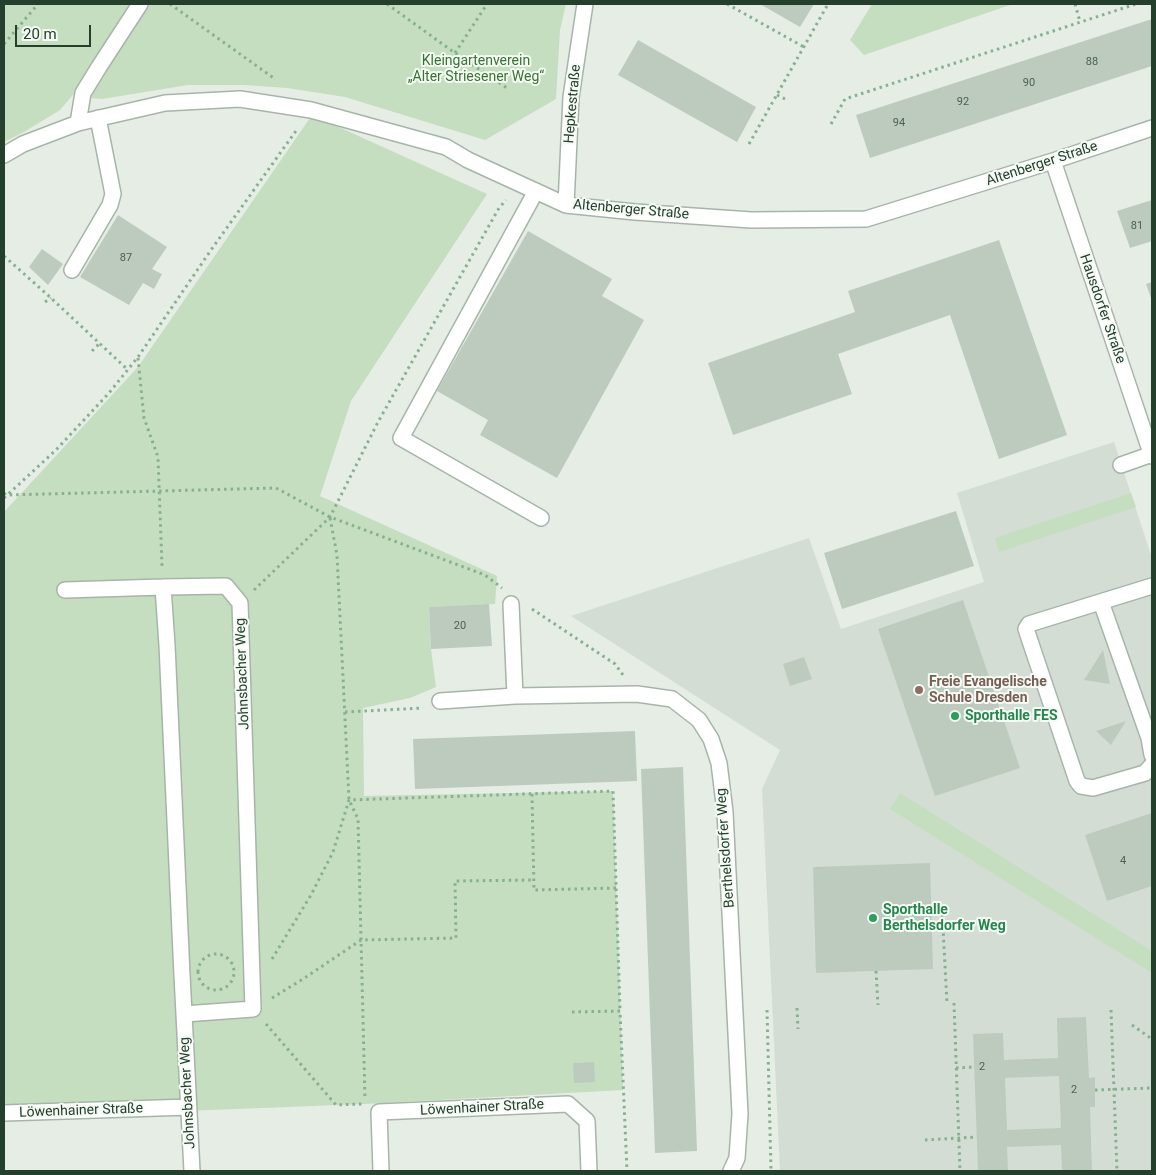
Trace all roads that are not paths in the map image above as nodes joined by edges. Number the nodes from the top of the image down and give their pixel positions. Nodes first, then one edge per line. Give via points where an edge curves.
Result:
1 (140, 4) edge
2 (585, 4) edge
3 (98, 118) junction
4 (78, 123) junction
5 (1152, 128) edge
6 (4, 154) edge
7 (1053, 161) junction
8 (536, 191) junction
9 (566, 205) junction
10 (72, 270) dead end
11 (1152, 455) edge
12 (1121, 464) dead end
13 (540, 518) dead end
14 (1152, 586) edge
15 (163, 587) junction
16 (65, 590) dead end
17 (1101, 602) junction
18 (510, 604) dead end
19 (514, 696) junction
20 (440, 701) road end
21 (1152, 755) edge
22 (1152, 765) edge
23 (184, 1014) junction
24 (189, 1107) junction
25 (4, 1114) edge
26 (192, 1171) edge
27 (381, 1171) edge
28 (589, 1171) edge
29 (731, 1171) edge

1 - 4 street via 84,93
2 - 9 street, Hepkestraße via 571,97
3 - 4 street, Altenberger Straße
3 - 8 street, Altenberger Straße via 165,103 240,100 311,110 446,147
3 - 10 street via 114,194
4 - 6 street, Altenberger Straße
5 - 7 street, Altenberger Straße
7 - 9 street, Altenberger Straße via 866,219 751,220
7 - 11 street, Hausdorfer Straße
8 - 9 street, Altenberger Straße
8 - 13 street via 401,438
11 - 12 street
14 - 17 street
15 - 16 street
15 - 23 street, Johnsbacher Weg
15 - 23 street, Johnsbacher Weg via 226,586 240,603 253,1009
17 - 21 street
17 - 22 street via 1029,624 1026,630 1081,786 1093,788 1145,773
18 - 19 street
19 - 20 street, Berthelsdorfer Weg
19 - 29 street, Berthelsdorfer Weg via 637,694 672,699 699,720 711,739 719,763 725,812 740,1114 736,1158
23 - 24 street, Johnsbacher Weg
24 - 25 street, Löwenhainer Straße
24 - 26 street, Johnsbacher Weg
27 - 28 street, Löwenhainer Straße via 379,1112 568,1104 587,1120

